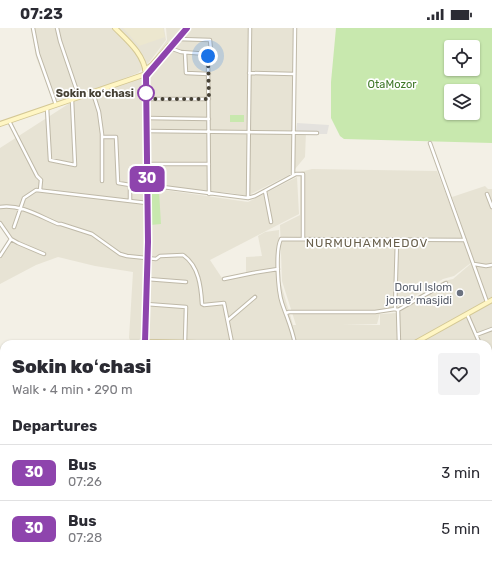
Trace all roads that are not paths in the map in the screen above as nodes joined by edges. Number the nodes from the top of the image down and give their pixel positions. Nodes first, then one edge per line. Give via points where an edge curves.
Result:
1 (33, 28) edge
2 (57, 28) edge
3 (115, 28) edge
4 (184, 28) edge
5 (187, 28) edge
6 (250, 28) edge
7 (295, 28) edge
8 (178, 39) junction
9 (170, 48) junction
10 (185, 53) junction
11 (208, 54) junction
12 (146, 73) junction
13 (249, 73) junction
14 (209, 74) junction
15 (294, 74) junction
16 (92, 92) junction
17 (79, 97) junction
18 (147, 99) junction
19 (209, 99) junction
20 (72, 100) junction
21 (56, 105) junction
22 (47, 108) junction
23 (147, 118) junction
24 (209, 119) junction
25 (8, 121) junction
26 (0, 124) edge
27 (147, 131) junction
28 (209, 132) junction
29 (249, 133) junction
30 (293, 133) junction
31 (317, 133) dead end
32 (102, 137) junction
33 (430, 143) dead end
34 (147, 164) junction
35 (209, 164) junction
36 (293, 175) junction
37 (102, 181) dead end
38 (148, 185) junction
39 (40, 190) junction
40 (265, 191) junction
41 (209, 194) junction
42 (487, 194) dead end
43 (248, 198) junction
44 (130, 200) junction
45 (147, 202) junction
46 (0, 207) edge
47 (492, 207) edge
48 (21, 208) junction
49 (271, 222) dead end
50 (0, 223) edge
51 (14, 227) dead end
52 (11, 239) junction
53 (303, 239) junction
54 (397, 240) junction
55 (465, 240) junction
56 (44, 254) dead end
57 (0, 256) edge
58 (148, 258) junction
59 (473, 264) junction
60 (492, 265) edge
61 (278, 269) junction
62 (147, 279) junction
63 (224, 279) dead end
64 (186, 282) dead end
65 (446, 283) dead end
66 (255, 297) dead end
67 (490, 301) edge
68 (146, 304) junction
69 (397, 310) junction
70 (286, 313) junction
71 (467, 314) junction
72 (227, 320) junction
73 (492, 329) edge
74 (476, 335) junction
75 (143, 340) edge
76 (185, 340) edge
77 (231, 340) edge
78 (294, 340) edge
79 (399, 340) edge
80 (420, 340) edge
81 (478, 340) edge

1 - 21 street via 38,54
2 - 17 street
3 - 12 street via 139,54
4 - 12 street
5 - 8 street
6 - 13 street
7 - 15 street
8 - 9 street
8 - 11 street via 210,40 211,51
9 - 10 street
9 - 12 street
10 - 11 street
10 - 14 street via 186,73
11 - 14 street
12 - 16 street
12 - 18 street
13 - 15 street
13 - 29 street
14 - 19 street
15 - 30 street
16 - 17 street
16 - 32 street via 100,112
17 - 20 street
18 - 19 street
18 - 23 street
19 - 24 street
20 - 21 street
20 - 22 street via 75,165 50,160
21 - 22 street
22 - 25 street
23 - 24 street
23 - 27 street
24 - 28 street
25 - 26 street
25 - 39 street via 41,180
27 - 28 street
27 - 34 street
28 - 29 street
28 - 35 street
29 - 30 street
29 - 43 street
30 - 31 street
30 - 36 street
32 - 37 street
32 - 44 street via 116,137 118,182 130,185
33 - 55 street
34 - 35 street
34 - 38 street
35 - 41 street
36 - 40 street
36 - 53 street via 303,174
38 - 41 street
38 - 45 street
39 - 44 street
39 - 48 street via 24,198
40 - 43 street
40 - 49 street
41 - 43 street
42 - 47 street
44 - 45 street
45 - 58 street
46 - 48 street
48 - 51 street
48 - 58 street via 58,224 92,234 120,254
50 - 52 street
52 - 56 street
52 - 57 street
53 - 54 street
53 - 61 street via 279,240
54 - 55 street
54 - 69 street
55 - 59 street
58 - 62 street
58 - 72 street via 185,256 192,264 200,283 202,304 224,302
59 - 60 street
59 - 67 street
61 - 63 street
61 - 70 street
62 - 64 street
62 - 68 street
65 - 69 street
66 - 72 street
67 - 71 street
68 - 75 street
68 - 76 street via 186,307
69 - 70 street
69 - 79 street
70 - 78 street
71 - 74 street
71 - 80 street
72 - 77 street
73 - 74 street
74 - 81 street

